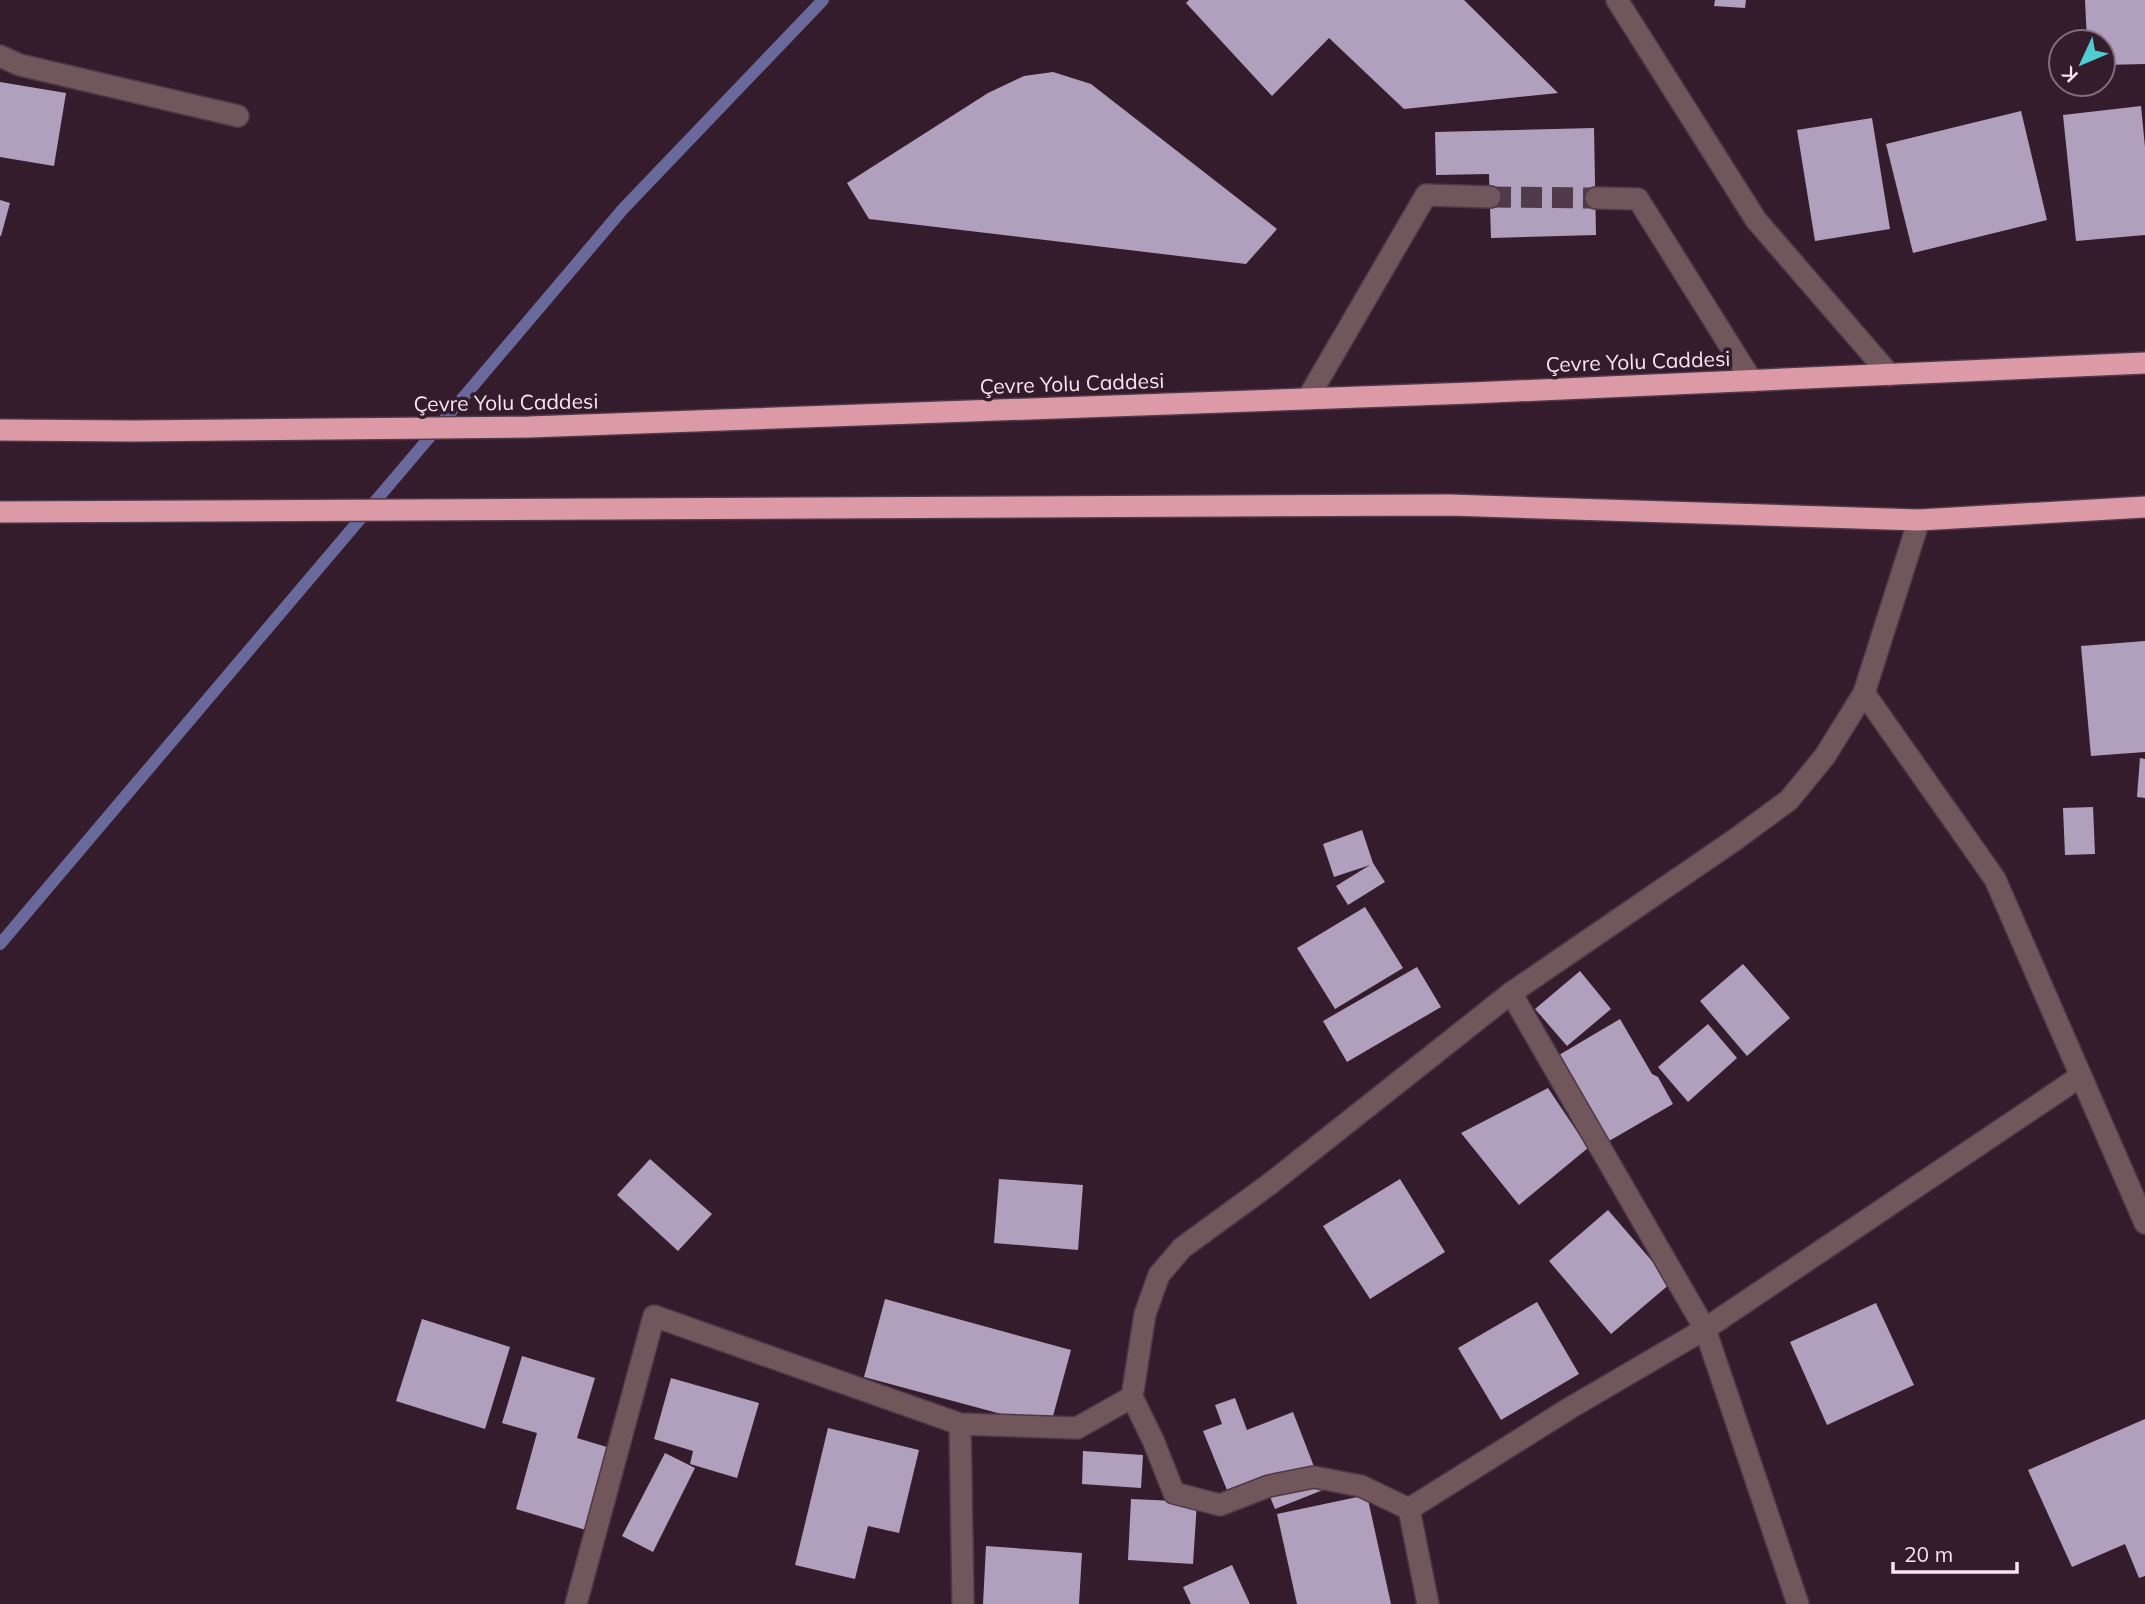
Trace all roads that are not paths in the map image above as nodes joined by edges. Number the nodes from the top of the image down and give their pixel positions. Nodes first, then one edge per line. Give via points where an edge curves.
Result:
1 (1617, 0) edge
2 (0, 56) edge
3 (238, 116) dead end
4 (1490, 197) tunnel mouth
5 (1596, 198) tunnel mouth
6 (2145, 363) edge
7 (1891, 375) junction
8 (1752, 381) junction
9 (1308, 398) junction
10 (0, 430) edge
11 (2145, 507) edge
12 (0, 512) edge
13 (1919, 520) junction
14 (1864, 693) junction
15 (1511, 993) junction
16 (2081, 1076) junction
17 (2145, 1223) edge
18 (1705, 1329) junction
19 (1132, 1397) junction
20 (960, 1424) junction
21 (1409, 1508) junction
22 (576, 1604) edge
23 (963, 1604) edge
24 (1428, 1604) edge
25 (1798, 1604) edge

1 - 7 street via 1756,220
2 - 3 street via 19,65
4 - 9 street via 1426,195
5 - 8 street via 1638,199
6 - 7 highway, Çevre Yolu Caddesi
7 - 8 highway, Çevre Yolu Caddesi
8 - 9 highway, Çevre Yolu Caddesi
9 - 10 highway, Çevre Yolu Caddesi via 529,427
11 - 13 highway
12 - 13 highway via 1449,505
13 - 14 street
14 - 15 street via 1825,756 1789,800
14 - 16 street via 1995,879
15 - 18 street
15 - 19 street via 1182,1248 1159,1275 1145,1314
16 - 17 street
16 - 18 street
18 - 21 street
18 - 25 street
19 - 20 street via 1077,1428
19 - 21 street via 1174,1493 1220,1505 1269,1486 1314,1478 1361,1486
20 - 22 street via 654,1316
20 - 23 street
21 - 24 street

